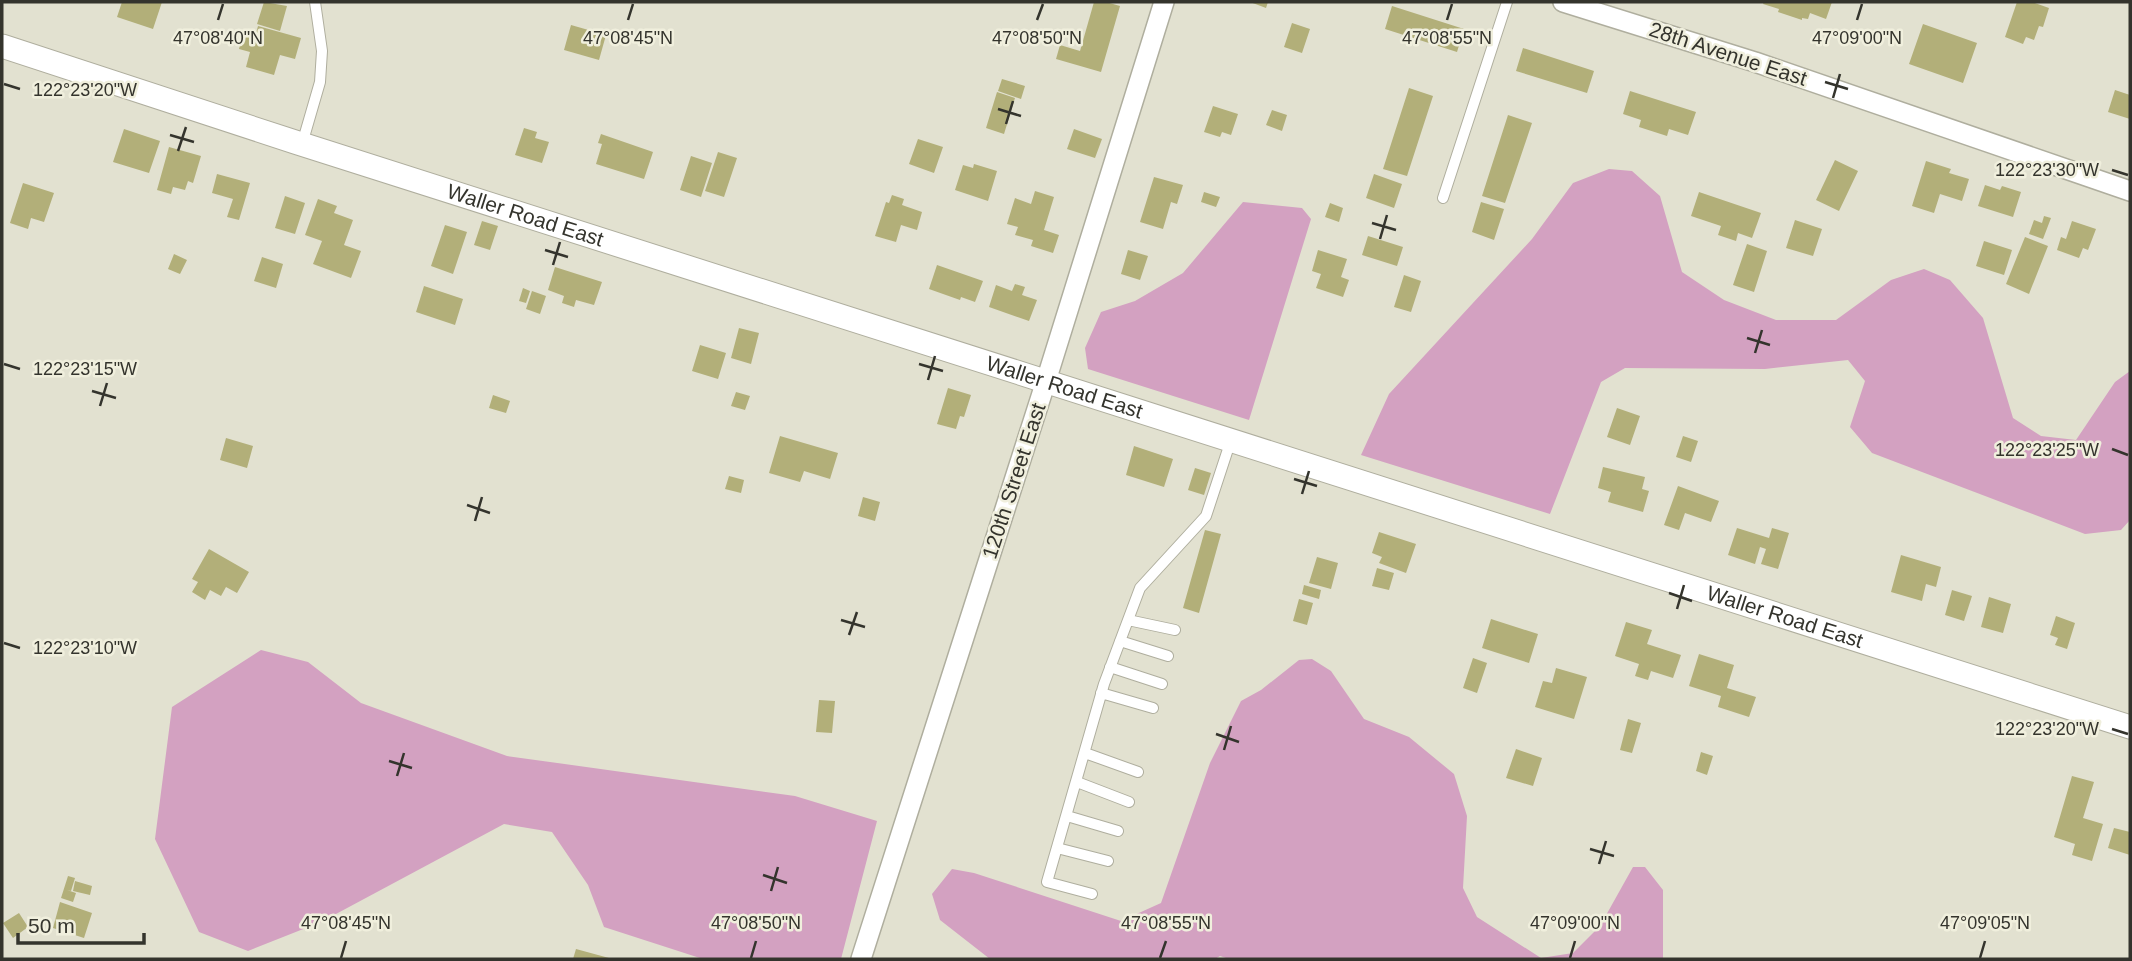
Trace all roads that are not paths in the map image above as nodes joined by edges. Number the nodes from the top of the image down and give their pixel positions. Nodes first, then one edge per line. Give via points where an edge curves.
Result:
1 (314, 2) edge
2 (1164, 2) edge
3 (1507, 2) edge
4 (1563, 2) edge
5 (2, 46) edge
6 (302, 144) junction
7 (2130, 191) edge
8 (1443, 198) dead end
9 (1046, 381) junction
10 (1231, 440) junction
11 (1128, 620) junction
12 (1175, 630) dead end
13 (1120, 641) junction
14 (1168, 656) dead end
15 (1110, 667) junction
16 (1161, 684) dead end
17 (1101, 693) junction
18 (1153, 708) dead end
19 (2130, 727) edge
20 (1085, 753) junction
21 (1138, 772) dead end
22 (1077, 782) junction
23 (1129, 802) dead end
24 (1067, 816) junction
25 (1118, 831) dead end
26 (1057, 848) junction
27 (1108, 861) dead end
28 (1092, 894) dead end
29 (861, 959) edge

1 - 6 lane via 322,51 320,82
2 - 9 street, 120th Street East
3 - 8 lane
4 - 7 street, 28th Avenue East via 1755,62
5 - 6 street, Waller Road East
6 - 9 street, Waller Road East
9 - 10 street, Waller Road East
9 - 29 street, 120th Street East
10 - 11 lane via 1206,516 1140,588
10 - 19 street, Waller Road East
11 - 12 lane
11 - 13 lane
13 - 14 lane
13 - 15 lane
15 - 16 lane
15 - 17 lane
17 - 18 lane
17 - 20 lane
20 - 21 lane
20 - 22 lane
22 - 23 lane
22 - 24 lane
24 - 25 lane
24 - 26 lane
26 - 27 lane
26 - 28 lane via 1047,881

